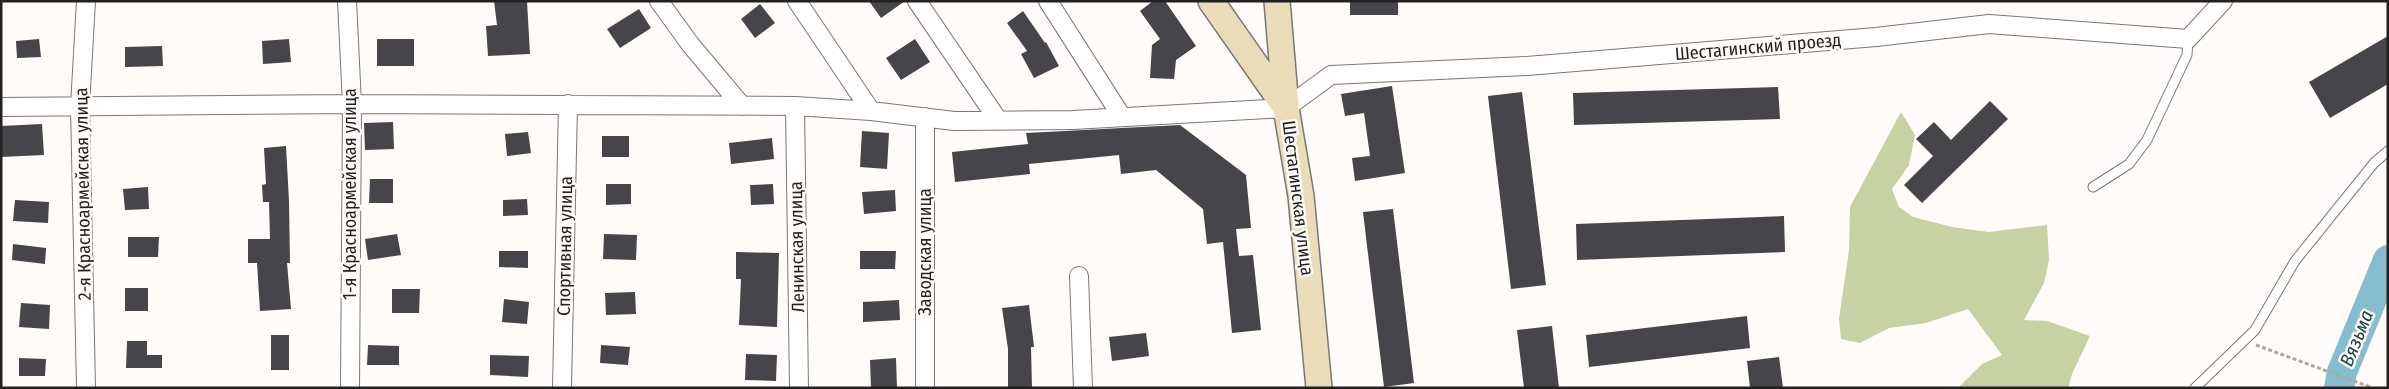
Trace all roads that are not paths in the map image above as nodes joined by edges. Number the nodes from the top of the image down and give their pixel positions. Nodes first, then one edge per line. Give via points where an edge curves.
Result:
1 (86, 1) edge
2 (347, 1) edge
3 (659, 1) edge
4 (797, 1) edge
5 (917, 1) edge
6 (1048, 1) edge
7 (1211, 1) edge
8 (1277, 1) edge
9 (2223, 1) edge
10 (2188, 39) junction
11 (352, 104) junction
12 (568, 104) junction
13 (80, 106) junction
14 (742, 106) junction
15 (795, 106) junction
16 (1, 107) edge
17 (1286, 108) junction
18 (871, 111) junction
19 (925, 117) junction
20 (1122, 117) junction
21 (998, 120) junction
22 (2388, 151) edge
23 (2093, 187) dead end
24 (1079, 276) dead end
25 (86, 388) edge
26 (350, 388) edge
27 (562, 388) edge
28 (799, 388) edge
29 (925, 388) edge
30 (1083, 388) edge
31 (1319, 388) edge
32 (2195, 388) edge

1 - 13 street, 2-я Красноармейская улица
2 - 11 street, 1-я Красноармейская улица
3 - 14 street
4 - 18 street
5 - 21 street
6 - 20 street
7 - 17 main road, Шестагинская улица
8 - 17 main road
9 - 10 street
10 - 17 street, Шестагинский проезд via 1989,24 1876,37 1537,65 1331,75
10 - 23 lane via 2187,55 2147,140 2129,164
11 - 12 street
11 - 13 street
11 - 26 street, 1-я Красноармейская улица
12 - 14 street
12 - 27 street, Спортивная улица
13 - 16 street
13 - 25 street, 2-я Красноармейская улица
14 - 15 street
15 - 18 street
15 - 28 street, Ленинская улица
17 - 20 street
17 - 31 main road, Шестагинская улица via 1301,196
18 - 19 street
19 - 21 street via 954,121
19 - 29 street, Заводская улица
20 - 21 street
22 - 32 lane via 2374,163 2295,261 2255,330
24 - 30 street

